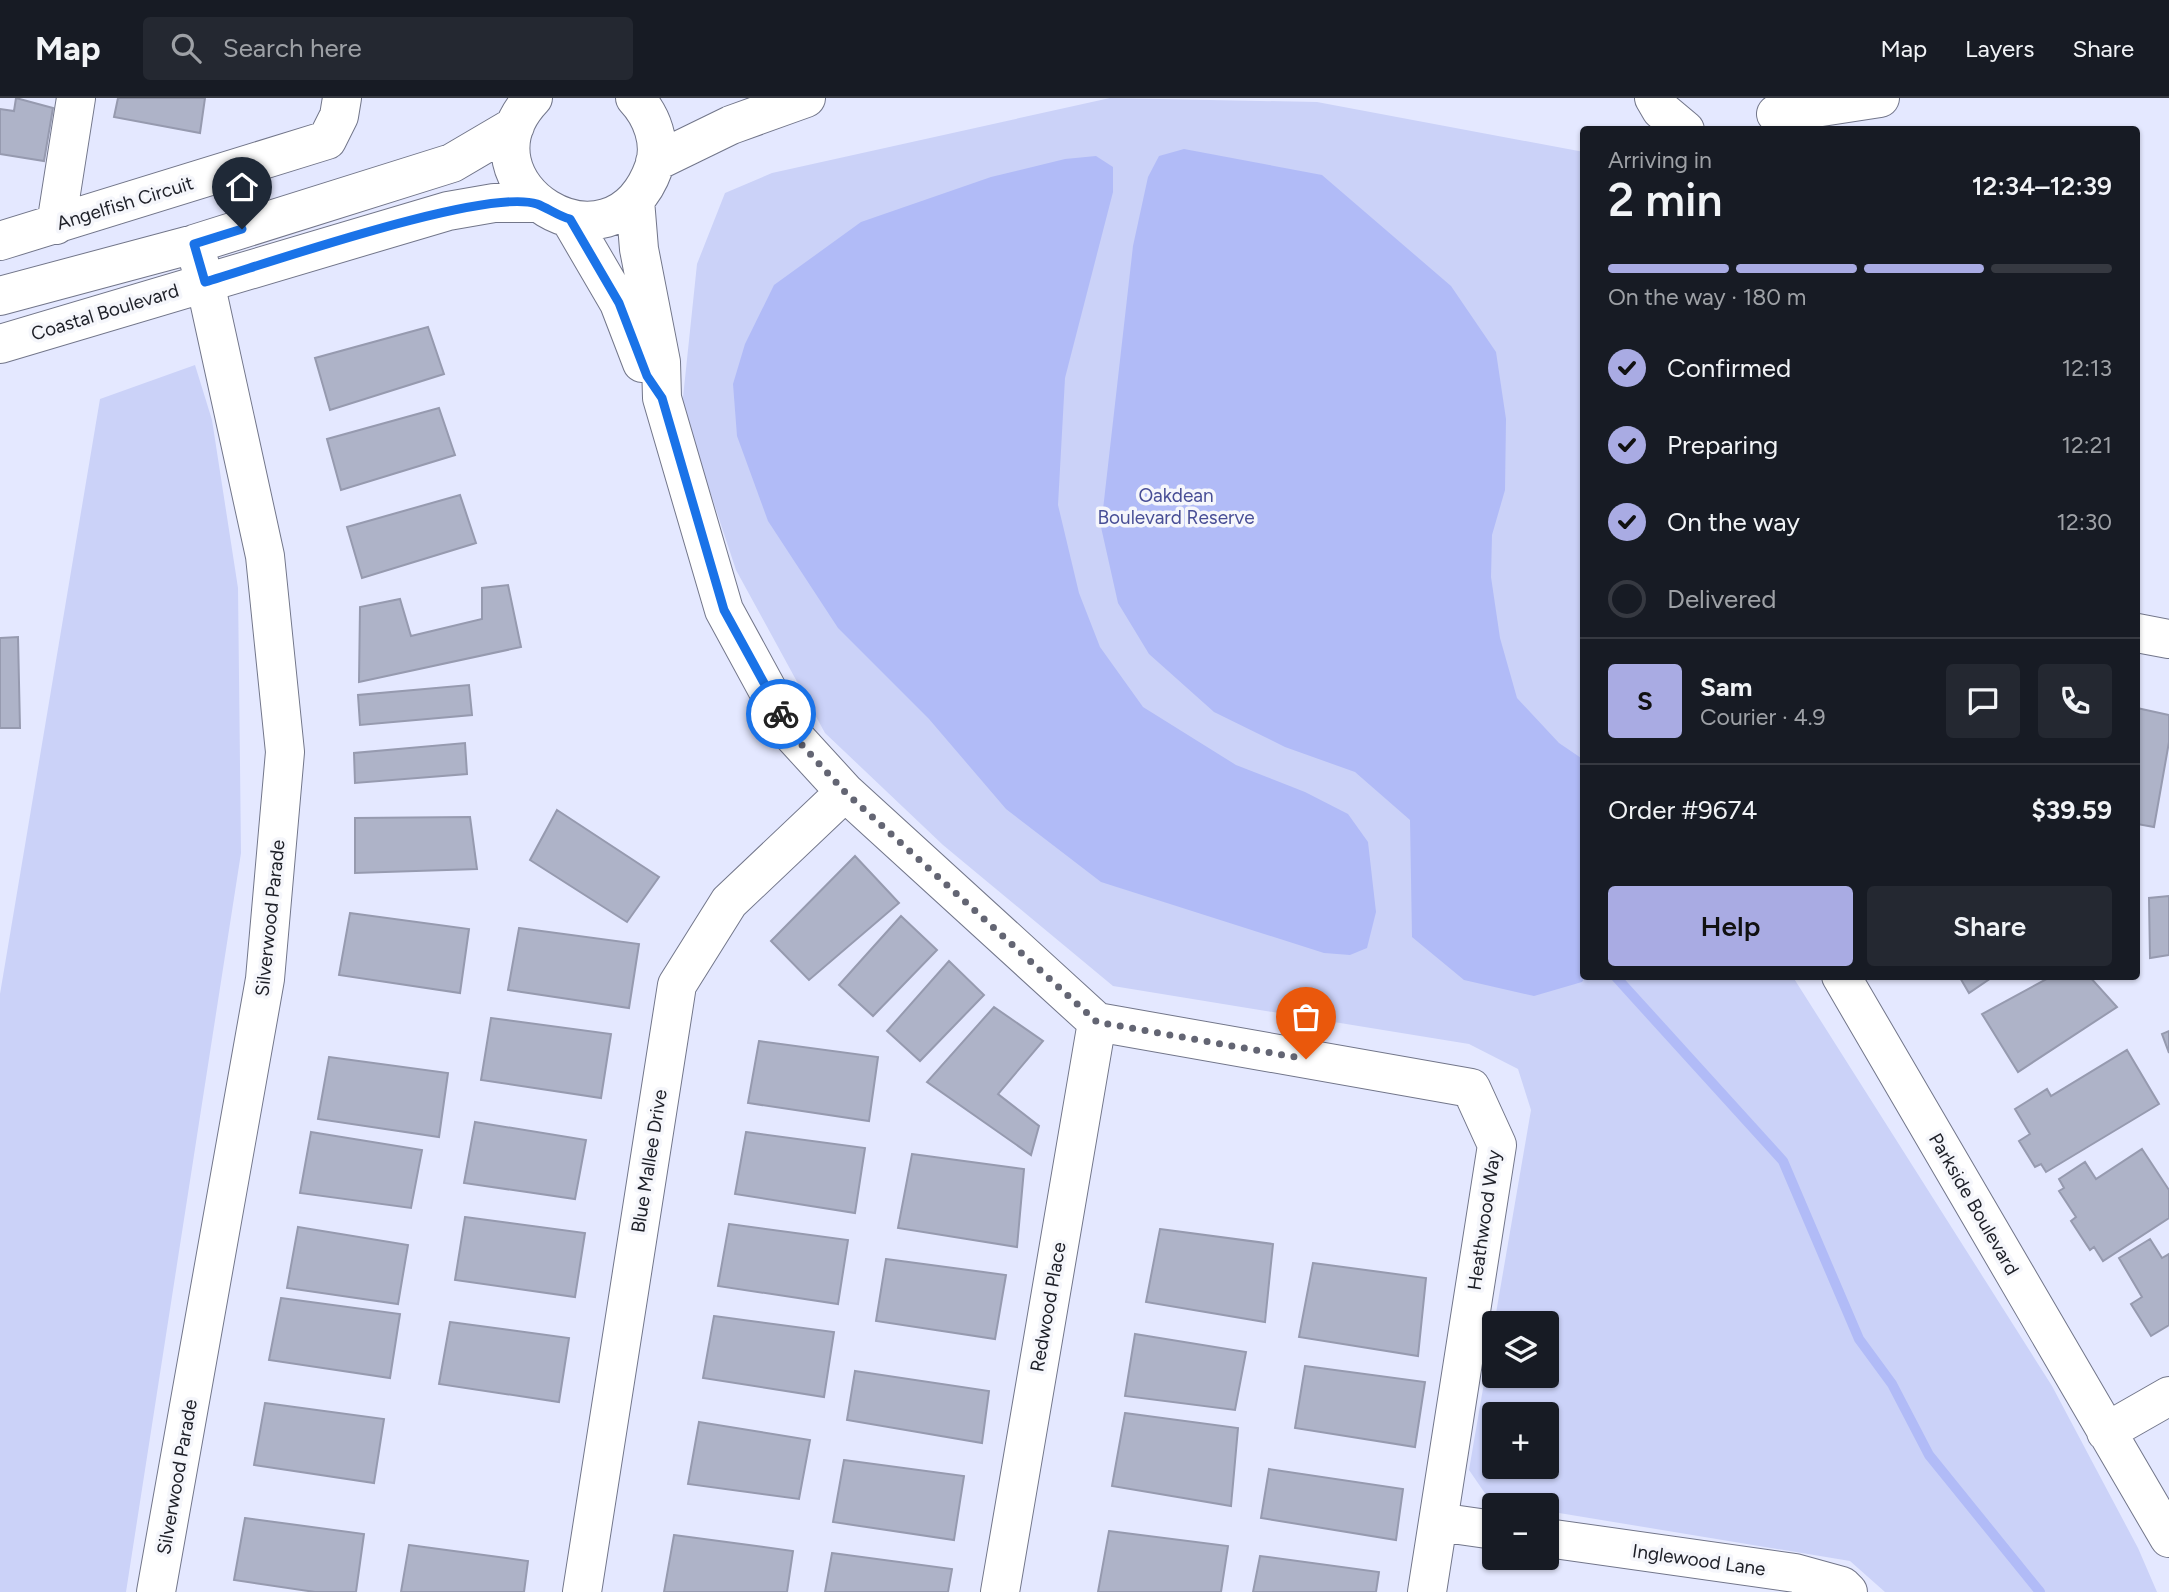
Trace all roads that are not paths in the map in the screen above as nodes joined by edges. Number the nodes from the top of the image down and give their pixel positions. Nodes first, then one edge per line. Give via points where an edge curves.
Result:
1 (76, 98) edge
2 (342, 98) edge
3 (635, 98) edge
4 (806, 98) edge
5 (1880, 98) edge
6 (524, 107) edge
7 (1773, 114) edge
8 (655, 162) junction
9 (635, 200) junction
10 (536, 203) junction
11 (570, 219) junction
12 (56, 225) junction
13 (0, 241) edge
14 (194, 244) junction
15 (205, 282) junction
16 (0, 296) edge
17 (0, 344) edge
18 (662, 398) junction
19 (2140, 634) edge
20 (2169, 639) edge
21 (845, 792) junction
22 (1843, 980) edge
23 (1097, 1022) junction
24 (2169, 1396) edge
25 (2106, 1432) junction
26 (1437, 1522) junction
27 (1482, 1528) edge
28 (2169, 1538) edge
29 (1559, 1540) edge
30 (156, 1592) edge
31 (582, 1592) edge
32 (1000, 1592) edge
33 (1427, 1592) edge
34 (1848, 1592) edge

1 - 12 street
2 - 12 street, Angelfish Circuit via 327,139
3 - 8 street via 653,124
4 - 8 street via 731,125
5 - 7 street
6 - 10 street via 511,147 522,187
6 - 14 street, Coastal Boulevard via 452,163
8 - 9 street via 648,183
9 - 11 street via 618,213 597,220
9 - 18 street via 639,249 661,362
10 - 11 street
10 - 15 street, Coastal Boulevard via 451,210
11 - 18 street via 619,303 647,376
12 - 13 street, Angelfish Circuit
14 - 15 street, Silverwood Parade
14 - 16 street, Coastal Boulevard
15 - 17 street, Coastal Boulevard
15 - 30 street, Silverwood Parade via 265,556 285,752 265,979
18 - 21 street via 724,610 791,733
19 - 20 street
21 - 23 street
21 - 31 street, Blue Mallee Drive via 729,902 677,985
22 - 25 street, Parkside Boulevard
23 - 26 street, Heathwood Way via 1471,1088 1497,1145
23 - 32 street, Redwood Place
24 - 25 street
25 - 28 street, Parkside Boulevard
26 - 27 street
26 - 33 street, Heathwood Way
29 - 34 street, Inglewood Lane via 1796,1573 1842,1586

